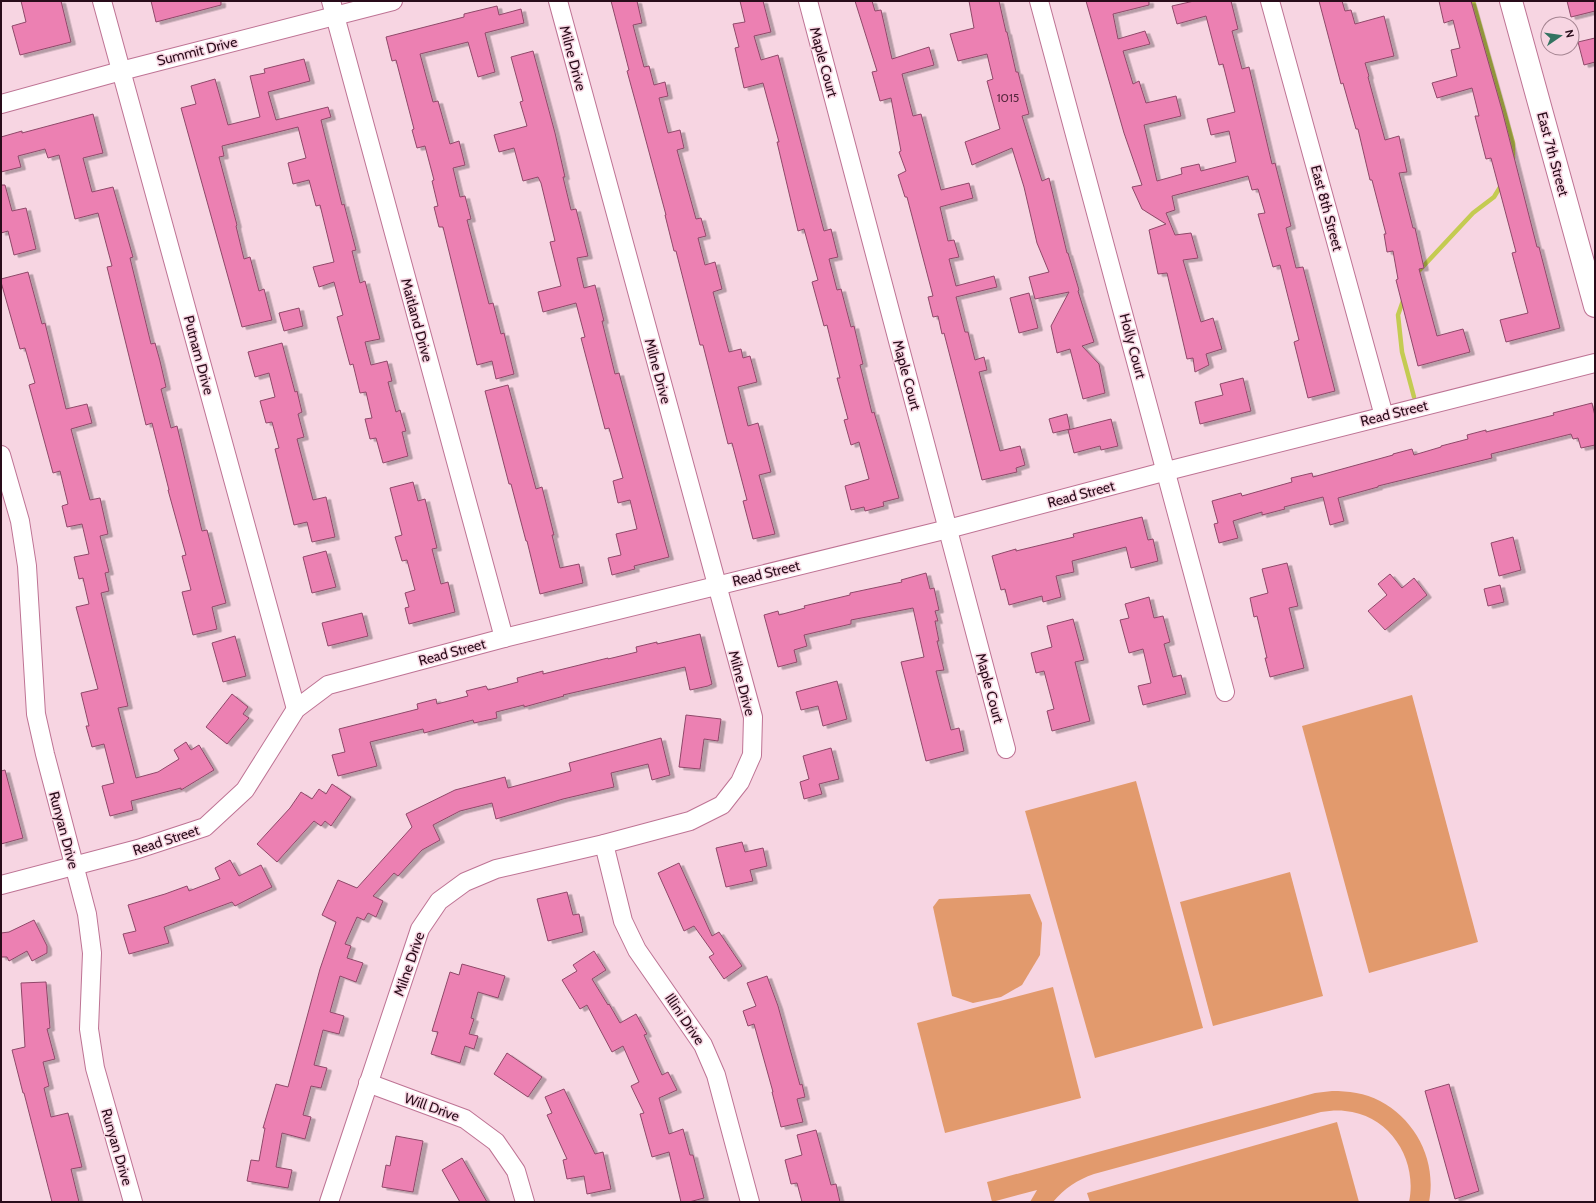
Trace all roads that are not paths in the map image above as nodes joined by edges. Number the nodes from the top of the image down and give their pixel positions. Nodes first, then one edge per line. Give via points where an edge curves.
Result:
1 (102, 1) edge
2 (393, 1) edge
3 (558, 1) edge
4 (808, 1) edge
5 (1039, 1) edge
6 (1270, 1) edge
7 (1511, 1) edge
8 (333, 8) edge
9 (121, 71) junction
10 (1, 104) edge
11 (1595, 306) edge
12 (1595, 363) edge
13 (1384, 416) junction
14 (1, 455) edge
15 (1167, 471) junction
16 (948, 529) junction
17 (716, 585) junction
18 (504, 638) junction
19 (1225, 692) dead end
20 (296, 709) junction
21 (1006, 749) dead end
22 (604, 844) junction
23 (74, 866) junction
24 (1, 884) edge
25 (368, 1083) junction
26 (133, 1202) edge
27 (329, 1202) edge
28 (525, 1202) edge
29 (750, 1202) edge

1 - 9 street, Putnam Drive
2 - 8 street, Summit Drive
3 - 17 street, Milne Drive
4 - 16 street, Maple Court
5 - 15 street, Holly Court
6 - 13 street, East 8th Street
7 - 11 street, East 7th Street
8 - 9 street, Summit Drive
8 - 18 street, Maitland Drive
9 - 10 street, Summit Drive
9 - 20 street, Putnam Drive
12 - 13 street, Read Street
13 - 15 street, Read Street
14 - 23 street, Runyan Drive via 20,521 27,566 36,714
15 - 16 street, Read Street
15 - 19 street, Holly Court
16 - 17 street, Read Street
16 - 21 street, Maple Court
17 - 18 street, Read Street
17 - 22 street, Milne Drive via 753,717 752,755 743,776 722,805 690,821
18 - 20 street, Read Street via 328,685
20 - 23 street, Read Street via 246,790 205,828
22 - 25 street, Milne Drive via 496,869 465,882 439,901 420,929
22 - 29 street, Illini Drive via 623,921 637,950 703,1045 716,1075
23 - 24 street, Read Street
23 - 26 street, Runyan Drive via 87,914 92,954 89,1029 95,1068
25 - 27 street, Milne Drive
25 - 28 street, Will Drive via 465,1119 496,1142 516,1171

